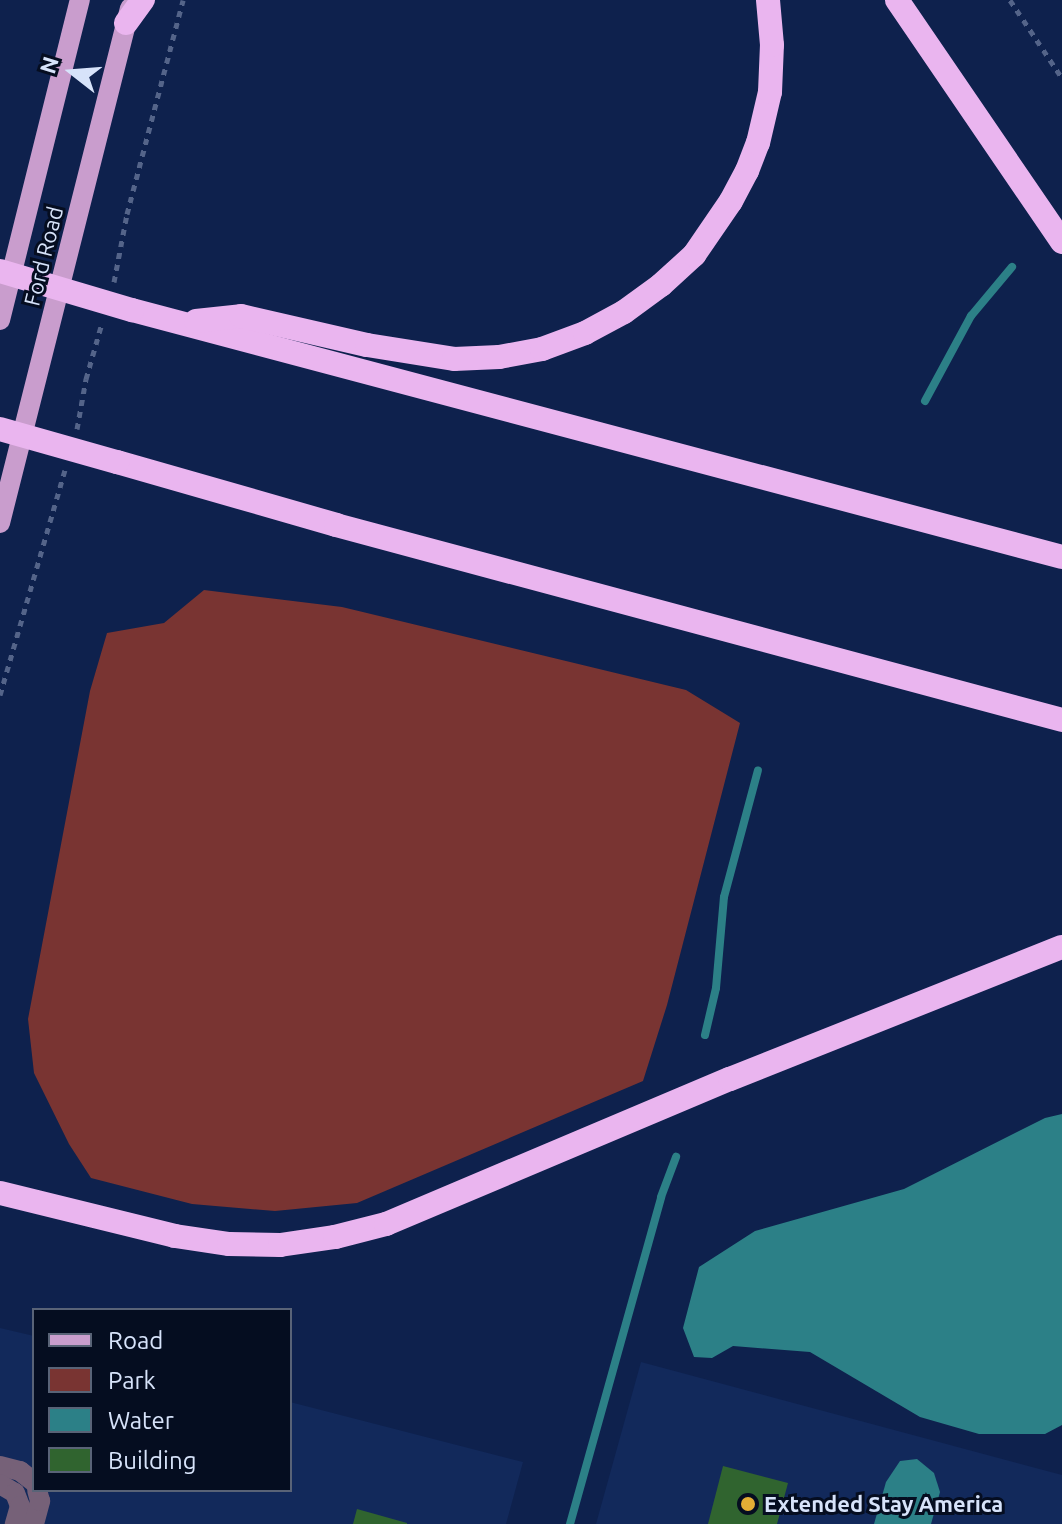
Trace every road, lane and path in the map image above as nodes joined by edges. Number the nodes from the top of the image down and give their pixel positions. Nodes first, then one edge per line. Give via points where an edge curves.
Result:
1 (80, 0) edge
2 (143, 0) edge
3 (183, 0) edge
4 (768, 0) edge
5 (897, 0) edge
6 (1010, 0) edge
7 (129, 12) edge
8 (1062, 78) edge
9 (1062, 242) edge
10 (0, 271) edge
11 (112, 288) dead end
12 (103, 318) dead end
13 (0, 320) edge
14 (181, 322) junction
15 (0, 429) edge
16 (74, 440) dead end
17 (66, 466) dead end
18 (0, 523) edge
19 (1062, 557) edge
20 (0, 695) edge
21 (1062, 720) edge
22 (1062, 947) edge
23 (0, 1193) edge
24 (0, 1466) edge
25 (32, 1480) edge
26 (0, 1484) edge
27 (38, 1492) edge
28 (15, 1524) edge
29 (34, 1524) edge

1 - 13 main road, Ford Road
2 - 7 highway
3 - 11 path
4 - 14 highway via 770,92 747,171 694,255 624,312 542,349 454,359 241,316
5 - 9 highway
6 - 8 path
7 - 18 main road, Ford Road
10 - 14 highway, bridge
12 - 16 path
14 - 19 highway
15 - 21 highway, bridge
17 - 20 path
22 - 23 highway via 386,1224 335,1237 280,1245 229,1244
24 - 25 lane
26 - 28 lane via 15,1493 20,1506
27 - 29 lane

